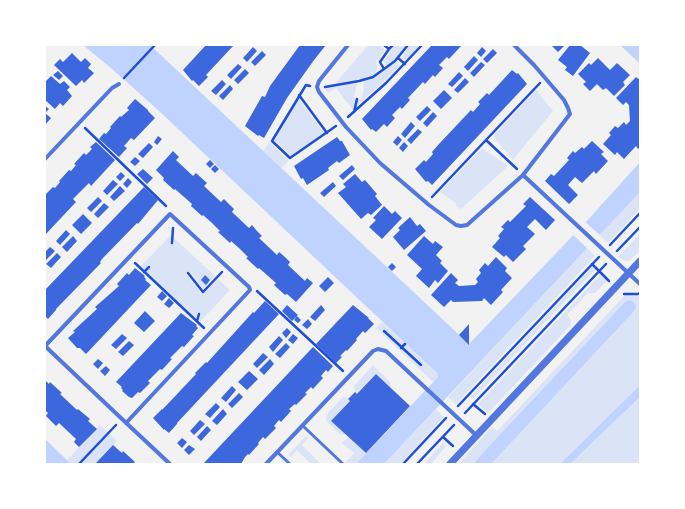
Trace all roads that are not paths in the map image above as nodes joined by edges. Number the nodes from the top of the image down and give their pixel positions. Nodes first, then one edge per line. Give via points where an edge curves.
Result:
1 (348, 45) edge
2 (514, 45) edge
3 (119, 84) road end
4 (45, 159) edge
5 (523, 175) junction
6 (640, 261) edge
7 (628, 274) junction
8 (640, 284) edge
9 (45, 346) edge
10 (126, 423) junction
11 (302, 426) junction
12 (476, 435) junction
13 (277, 452) junction
14 (170, 464) edge
15 (266, 464) edge
16 (290, 464) edge
17 (343, 464) edge
18 (450, 464) edge

1 - 5 street via 320,79 317,87 319,92 342,122 380,163 428,205 456,225 465,226
2 - 5 street via 564,100 570,114
3 - 4 street via 112,88
5 - 7 street
6 - 7 street
7 - 8 street
7 - 12 street
9 - 10 street
9 - 10 street via 170,214 227,266 250,292
10 - 14 street
11 - 12 street via 374,351 380,349 386,351
11 - 13 street
11 - 17 lane
12 - 18 street
13 - 15 street
13 - 16 lane

